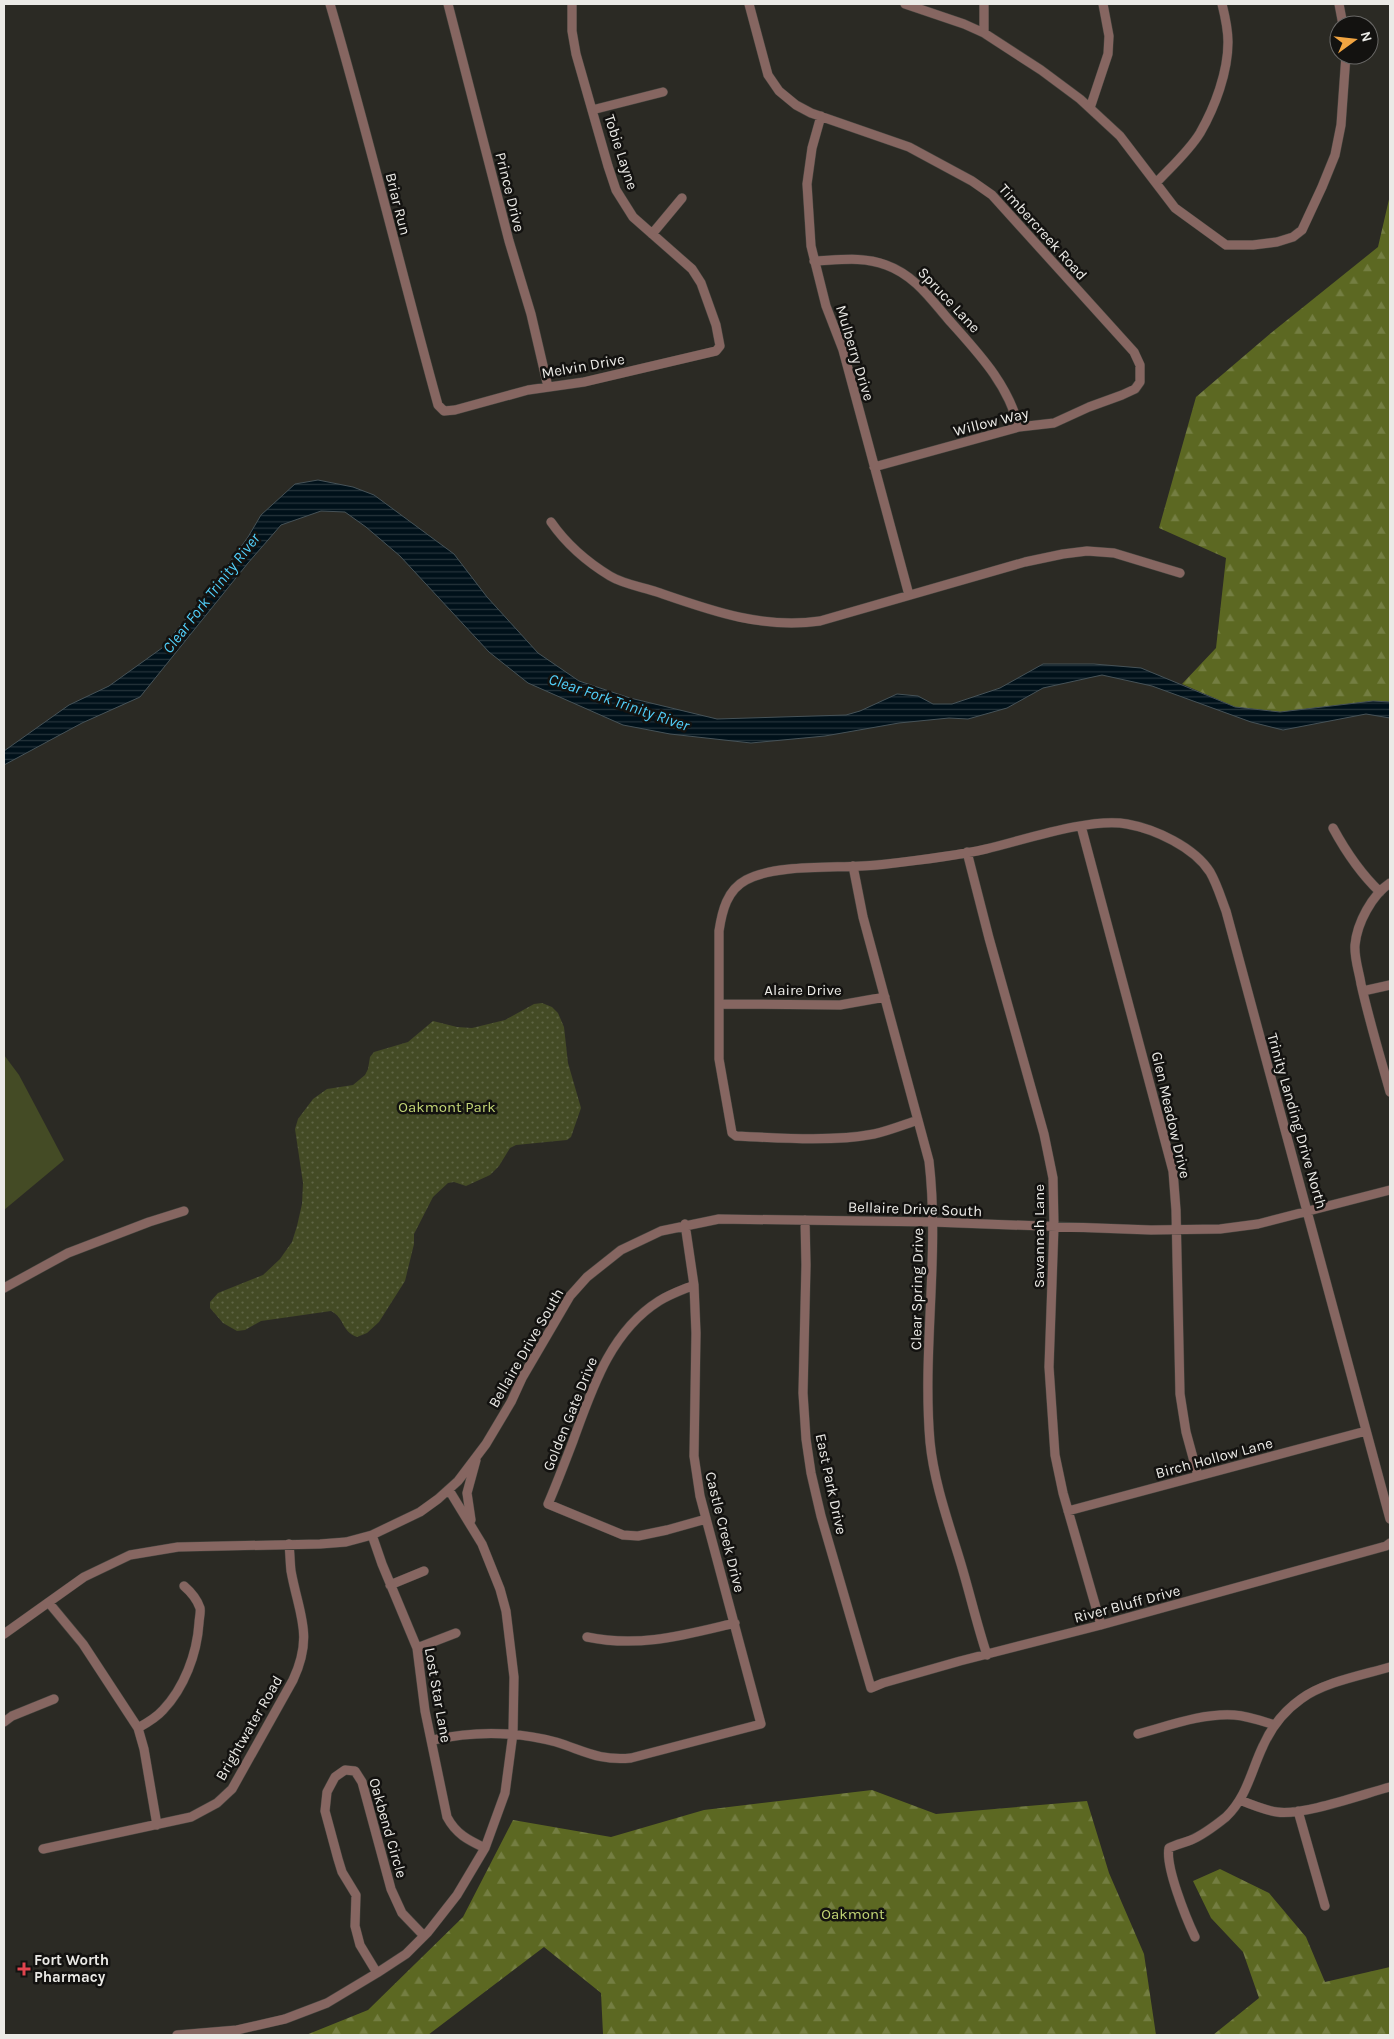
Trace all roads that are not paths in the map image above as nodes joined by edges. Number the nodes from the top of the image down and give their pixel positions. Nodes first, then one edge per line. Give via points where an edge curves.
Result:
1 (330, 4) edge
2 (448, 4) edge
3 (572, 4) edge
4 (749, 4) edge
5 (905, 4) edge
6 (984, 4) edge
7 (1103, 4) edge
8 (1222, 4) edge
9 (984, 33) junction
10 (1345, 65) edge
11 (663, 92) dead end
12 (1090, 108) junction
13 (592, 110) junction
14 (821, 116) junction
15 (1157, 182) junction
16 (682, 198) dead end
17 (652, 234) junction
18 (814, 261) junction
19 (719, 337) joint
20 (1138, 384) joint
21 (548, 387) junction
22 (441, 409) joint
23 (1019, 427) junction
24 (874, 467) junction
25 (551, 522) dead end
26 (1180, 573) dead end
27 (909, 595) junction
28 (1082, 826) junction
29 (1333, 828) dead end
30 (967, 852) junction
31 (853, 866) junction
32 (1390, 883) edge
33 (1380, 892) junction
34 (1390, 985) edge
35 (1363, 991) junction
36 (885, 997) junction
37 (720, 1004) junction
38 (1390, 1092) edge
39 (918, 1120) junction
40 (1390, 1190) edge
41 (184, 1211) dead end
42 (1308, 1212) junction
43 (805, 1220) junction
44 (932, 1222) junction
45 (685, 1224) junction
46 (1054, 1226) junction
47 (1176, 1230) junction
48 (694, 1285) junction
49 (4, 1288) edge
50 (1366, 1431) junction
51 (478, 1455) junction
52 (1198, 1476) junction
53 (449, 1490) junction
54 (1068, 1511) junction
55 (706, 1519) junction
56 (1390, 1519) edge
57 (472, 1526) junction
58 (372, 1535) junction
59 (1390, 1543) edge
60 (289, 1544) junction
61 (424, 1572) dead end
62 (390, 1585) junction
63 (184, 1586) dead end
64 (49, 1603) junction
65 (735, 1623) junction
66 (1101, 1625) junction
67 (456, 1633) dead end
68 (4, 1634) edge
69 (587, 1637) dead end
70 (417, 1648) junction
71 (987, 1655) junction
72 (1390, 1667) edge
73 (871, 1688) joint
74 (54, 1699) dead end
75 (4, 1722) edge
76 (1275, 1725) junction
77 (138, 1728) junction
78 (513, 1733) junction
79 (1138, 1734) dead end
80 (433, 1740) junction
81 (1390, 1787) edge
82 (1240, 1800) junction
83 (1298, 1811) junction
84 (157, 1825) junction
85 (485, 1848) junction
86 (43, 1849) dead end
87 (1325, 1906) dead end
88 (424, 1936) junction
89 (1195, 1937) dead end
90 (377, 1973) junction
91 (238, 2033) edge
92 (177, 2035) edge

1 - 22 street, Briar Run
2 - 21 street, Prince Drive
3 - 13 street, Tobie Layne via 572,31
4 - 14 street, Timbercreek Road via 768,75 779,91 796,105
5 - 9 street
6 - 9 street
7 - 12 street via 1109,36 1108,54
8 - 15 street via 1228,42 1211,110 1199,134
9 - 12 street via 1041,70
10 - 15 street via 1335,156 1302,230 1293,237 1270,243 1226,244 1175,208
11 - 13 street
12 - 15 street via 1120,136
13 - 17 street, Tobie Layne via 616,190 627,211
14 - 18 street, Mulberry Drive via 807,184
14 - 20 street, Timbercreek Road via 909,147 992,195 1134,352 1140,364
16 - 17 street
17 - 19 street, Tobie Layne via 692,269 701,283
18 - 23 street, Spruce Lane via 863,259 888,265 908,275 981,355 1007,394
18 - 24 street, Mulberry Drive via 826,306 843,350
19 - 21 street, Melvin Drive via 720,346 716,351 628,373
20 - 23 street, Willow Way via 1122,395 1054,423
21 - 22 street, Melvin Drive via 456,410
23 - 24 street, Willow Way
24 - 27 street, Mulberry Drive
25 - 27 street via 573,549 612,577 733,617 774,624 820,622
26 - 27 street via 1114,553 1087,551 1025,562
28 - 30 street, Trinity Landing Drive North
28 - 42 street, Trinity Landing Drive North via 1112,822 1151,830 1180,844 1212,876 1226,911
28 - 47 street, Glen Meadow Drive via 1173,1172
29 - 33 street via 1365,877
30 - 31 street, Trinity Landing Drive North
30 - 46 street, Savannah Lane via 1044,1134 1054,1190
31 - 36 street, Clear Spring Drive
31 - 37 street, Trinity Landing Drive North via 772,871 737,886 721,914
32 - 33 street
33 - 35 street via 1371,903 1357,936 1356,957
34 - 35 street
35 - 38 street
36 - 37 street, Alaire Drive via 840,1005
36 - 39 street, Clear Spring Drive
37 - 39 street via 719,1059 731,1130 736,1136 856,1136 874,1134
39 - 44 street, Clear Spring Drive via 929,1162
40 - 42 street, Bellaire Drive South
41 - 49 street via 68,1253
42 - 47 street, Bellaire Drive South via 1229,1228
42 - 50 street, Trinity Landing Drive North
43 - 44 street, Bellaire Drive South
43 - 45 street, Bellaire Drive South via 719,1219
43 - 73 street, East Park Drive via 806,1439 821,1516
44 - 46 street, Bellaire Drive South
44 - 71 street, Clear Spring Drive via 930,1444 952,1536
45 - 48 street, Castle Creek Drive
45 - 51 street, Bellaire Drive South via 635,1242 607,1260 581,1283 563,1306
46 - 47 street, Bellaire Drive South
46 - 54 street, Savannah Lane via 1050,1394 1055,1455
47 - 52 street, Glen Meadow Drive via 1180,1394
48 - 55 street, Castle Creek Drive via 694,1456
48 - 55 street, Golden Gate Drive via 647,1309 612,1350 592,1389 548,1504 623,1535 638,1536
50 - 52 street, Birch Hollow Lane
50 - 56 street, Trinity Landing Drive North
51 - 53 street, Bellaire Drive South
51 - 57 street via 467,1493
52 - 54 street, Birch Hollow Lane
53 - 57 street
53 - 58 street, Bellaire Drive South via 420,1512
54 - 66 street, Savannah Lane
55 - 65 street, Castle Creek Drive
57 - 78 street via 500,1589 506,1611 514,1677
58 - 60 street, Bellaire Drive South via 346,1542
58 - 62 street, Lost Star Lane
59 - 66 street, River Bluff Drive via 1334,1562
60 - 64 street, Bellaire Drive South via 178,1546 145,1551 90,1574
60 - 84 street, Brightwater Road via 304,1627 303,1652 297,1671 232,1789 200,1813
61 - 62 street
62 - 70 street, Lost Star Lane
63 - 77 street via 200,1609 195,1653 168,1705
64 - 68 street, Bellaire Drive South
64 - 77 street via 83,1644
65 - 69 street via 639,1642
65 - 78 street, Castle Creek Drive via 761,1724 613,1760
66 - 71 street, River Bluff Drive
67 - 70 street
70 - 80 street, Lost Star Lane
71 - 73 street, River Bluff Drive
72 - 76 street via 1311,1693 1286,1711
74 - 75 street
76 - 79 street via 1233,1715 1201,1718
76 - 82 street
77 - 84 street
78 - 80 street via 460,1734
78 - 85 street via 505,1793
80 - 85 street, Lost Star Lane via 446,1817 462,1837
81 - 83 street
82 - 83 street via 1277,1812
82 - 89 street via 1213,1827 1170,1848 1169,1862
83 - 87 street
84 - 86 street, Brightwater Road
85 - 88 street via 457,1895
88 - 90 street via 406,1954
88 - 90 street, Oakbend Circle via 402,1913 391,1889 362,1782 355,1771 345,1770 335,1776 327,1792 325,1811 340,1866 356,1895 355,1926 360,1945
90 - 91 street via 327,2003
91 - 92 street

